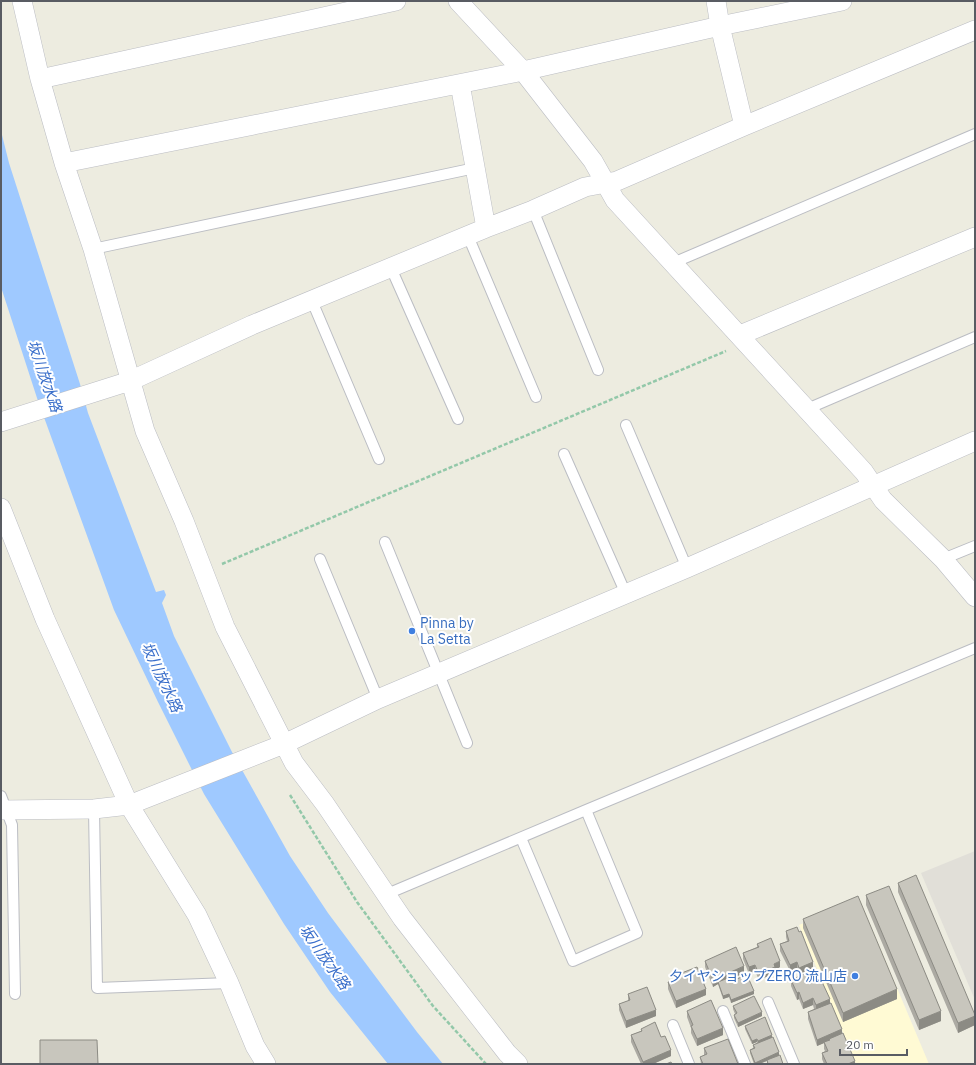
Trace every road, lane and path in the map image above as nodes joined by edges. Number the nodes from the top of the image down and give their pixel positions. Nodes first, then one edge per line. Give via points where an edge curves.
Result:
1 (22, 1) edge
2 (396, 1) edge
3 (458, 1) edge
4 (716, 1) edge
5 (842, 1) edge
6 (720, 26) junction
7 (975, 30) edge
8 (523, 71) junction
9 (40, 79) junction
10 (460, 84) junction
11 (744, 126) junction
12 (975, 134) edge
13 (64, 163) junction
14 (475, 168) junction
15 (607, 184) junction
16 (533, 210) junction
17 (486, 228) junction
18 (468, 236) junction
19 (975, 237) edge
20 (93, 249) junction
21 (673, 263) junction
22 (391, 268) junction
23 (312, 300) junction
24 (975, 337) edge
25 (743, 339) junction
26 (598, 370) dead end
27 (130, 381) junction
28 (536, 397) dead end
29 (807, 409) junction
30 (458, 418) dead end
31 (1, 422) edge
32 (626, 425) dead end
33 (975, 441) edge
34 (564, 454) dead end
35 (379, 459) dead end
36 (872, 486) junction
37 (1, 508) edge
38 (385, 542) dead end
39 (975, 546) edge
40 (320, 559) dead end
41 (943, 559) junction
42 (687, 568) junction
43 (204, 572) junction
44 (626, 594) junction
45 (975, 597) edge
46 (975, 648) edge
47 (439, 673) junction
48 (378, 700) junction
49 (467, 743) dead end
50 (284, 744) junction
51 (289, 793) dead end
52 (3, 805) edge
53 (129, 805) junction
54 (94, 809) junction
55 (586, 810) junction
56 (521, 838) junction
57 (387, 894) junction
58 (229, 983) junction
59 (15, 994) dead end
60 (768, 1002) dead end
61 (723, 1012) dead end
62 (673, 1025) dead end
63 (266, 1064) edge
64 (486, 1064) edge
65 (518, 1064) edge
66 (690, 1064) edge
67 (745, 1064) edge
68 (794, 1064) edge

1 - 9 street
2 - 9 street
3 - 8 street
4 - 6 street
5 - 6 street
6 - 8 street
6 - 11 street
7 - 11 street
8 - 10 street
8 - 15 street via 593,161
9 - 13 street
10 - 13 street
10 - 14 street
11 - 15 street
12 - 21 lane
13 - 20 street
14 - 17 street
14 - 20 lane
15 - 16 street via 585,187
15 - 21 street via 615,200
16 - 17 street
16 - 26 lane
17 - 18 street
18 - 22 street
18 - 28 lane
19 - 25 street
20 - 27 street
21 - 25 street
22 - 23 street
22 - 30 lane
23 - 27 street
23 - 35 lane
24 - 29 lane
25 - 29 street
25 - 43 path
27 - 31 street
27 - 43 street via 145,431
29 - 36 street via 864,472
32 - 42 lane
33 - 36 street
34 - 44 lane
36 - 41 street
36 - 42 street
37 - 53 street via 44,620
38 - 47 lane
39 - 41 lane
40 - 48 lane
41 - 45 street
42 - 44 street
43 - 50 street via 225,627
44 - 47 street
46 - 55 lane
47 - 48 street
47 - 49 lane
48 - 50 street
50 - 53 street
50 - 57 street via 294,763
51 - 64 path via 357,902 429,1000
52 - 54 street
52 - 59 lane via 12,825
53 - 54 street
53 - 58 street via 197,915
54 - 58 lane via 97,988
55 - 56 lane
55 - 56 lane via 637,933 573,961
56 - 57 lane
57 - 65 street via 407,924
58 - 63 street via 255,1046
60 - 68 lane
61 - 67 lane
62 - 66 lane

